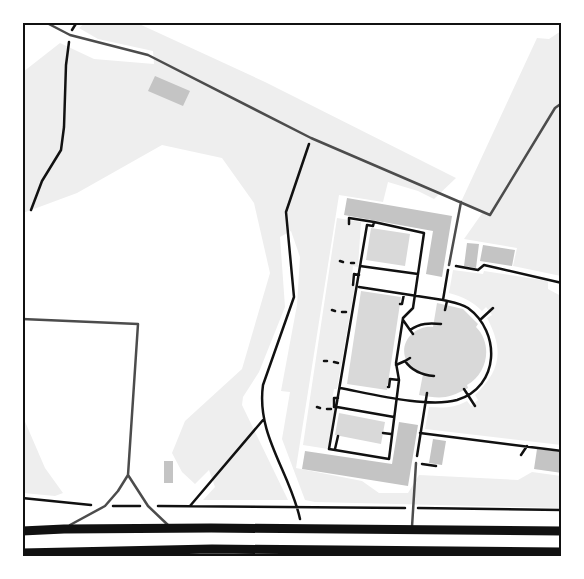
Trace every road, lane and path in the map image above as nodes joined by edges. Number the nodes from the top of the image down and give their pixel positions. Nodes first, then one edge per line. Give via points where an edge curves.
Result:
1 (45, 22) edge
2 (76, 22) edge
3 (70, 35) junction
4 (562, 103) edge
5 (311, 138) junction
6 (461, 202) junction
7 (31, 210) dead end
8 (374, 222) junction
9 (348, 224) dead end
10 (449, 265) junction
11 (360, 266) junction
12 (418, 274) junction
13 (359, 275) junction
14 (562, 283) edge
15 (353, 285) dead end
16 (358, 287) dead end
17 (404, 294) junction
18 (415, 296) junction
19 (443, 300) junction
20 (447, 301) junction
21 (400, 304) dead end
22 (493, 308) dead end
23 (445, 310) dead end
24 (403, 318) junction
25 (22, 319) edge
26 (480, 320) junction
27 (441, 324) dead end
28 (410, 330) junction
29 (413, 334) dead end
30 (410, 358) dead end
31 (405, 361) junction
32 (396, 365) junction
33 (434, 376) dead end
34 (399, 380) junction
35 (388, 387) dead end
36 (340, 388) junction
37 (464, 389) dead end
38 (427, 393) dead end
39 (468, 394) junction
40 (397, 398) junction
41 (425, 402) junction
42 (475, 406) dead end
43 (332, 408) junction
44 (342, 408) junction
45 (342, 414) dead end
46 (394, 417) junction
47 (263, 420) junction
48 (420, 433) junction
49 (383, 434) dead end
50 (392, 434) junction
51 (338, 436) dead end
52 (527, 446) dead end
53 (334, 450) junction
54 (562, 451) edge
55 (520, 455) dead end
56 (416, 463) junction
57 (436, 466) dead end
58 (128, 475) junction
59 (22, 498) edge
60 (105, 506) junction
61 (148, 506) junction
62 (190, 506) junction
63 (414, 508) junction
64 (562, 510) edge
65 (300, 520) dead end
66 (22, 527) edge
67 (64, 529) junction
68 (171, 529) junction
69 (412, 530) junction
70 (22, 531) edge
71 (562, 531) edge
72 (347, 550) junction
73 (104, 551) junction
74 (562, 552) edge
75 (22, 553) edge
76 (129, 556) edge
77 (328, 556) edge

1 - 3 lane
2 - 3 path
3 - 5 lane via 148,55
3 - 7 path via 61,150 42,182
4 - 6 lane via 555,108 490,215
5 - 6 lane
5 - 47 path via 286,212 294,297 263,385
6 - 10 lane
8 - 9 path via 350,218
8 - 11 path via 373,226 367,225
8 - 12 path via 424,233
10 - 14 path via 478,270 484,266
10 - 19 path
11 - 12 path
11 - 13 path
12 - 18 path
13 - 15 path via 354,274
13 - 36 path
16 - 17 path
17 - 18 path
17 - 21 path
18 - 19 path
18 - 24 path via 413,308
19 - 20 path
20 - 23 path
20 - 26 path via 467,307
22 - 26 path
24 - 28 path
24 - 32 path
25 - 58 lane via 138,324
26 - 39 path via 490,338 491,362 480,384
27 - 28 path via 423,324
28 - 29 path
30 - 31 path
31 - 32 path
31 - 33 path via 416,372
32 - 34 path
34 - 35 path via 390,379
34 - 40 path
36 - 40 path
36 - 43 path
37 - 39 path
38 - 41 path
39 - 41 path via 441,403
39 - 42 path
40 - 41 path
40 - 46 path
41 - 48 path
43 - 44 path
43 - 53 path via 329,449
44 - 45 path
44 - 46 path
46 - 50 path
47 - 62 path
47 - 65 path via 294,495
48 - 54 path
48 - 56 path
49 - 50 path
50 - 53 path via 389,459
51 - 53 path
52 - 55 path
56 - 57 path
56 - 63 lane
58 - 60 lane
58 - 61 lane
59 - 60 path
60 - 61 path
60 - 67 lane
61 - 62 path
61 - 68 lane
62 - 63 path
63 - 64 path
63 - 69 lane
66 - 67 highway
67 - 68 highway
67 - 70 highway
68 - 69 highway
69 - 71 highway
72 - 73 highway
72 - 74 highway
72 - 77 highway
73 - 75 highway
73 - 76 highway

